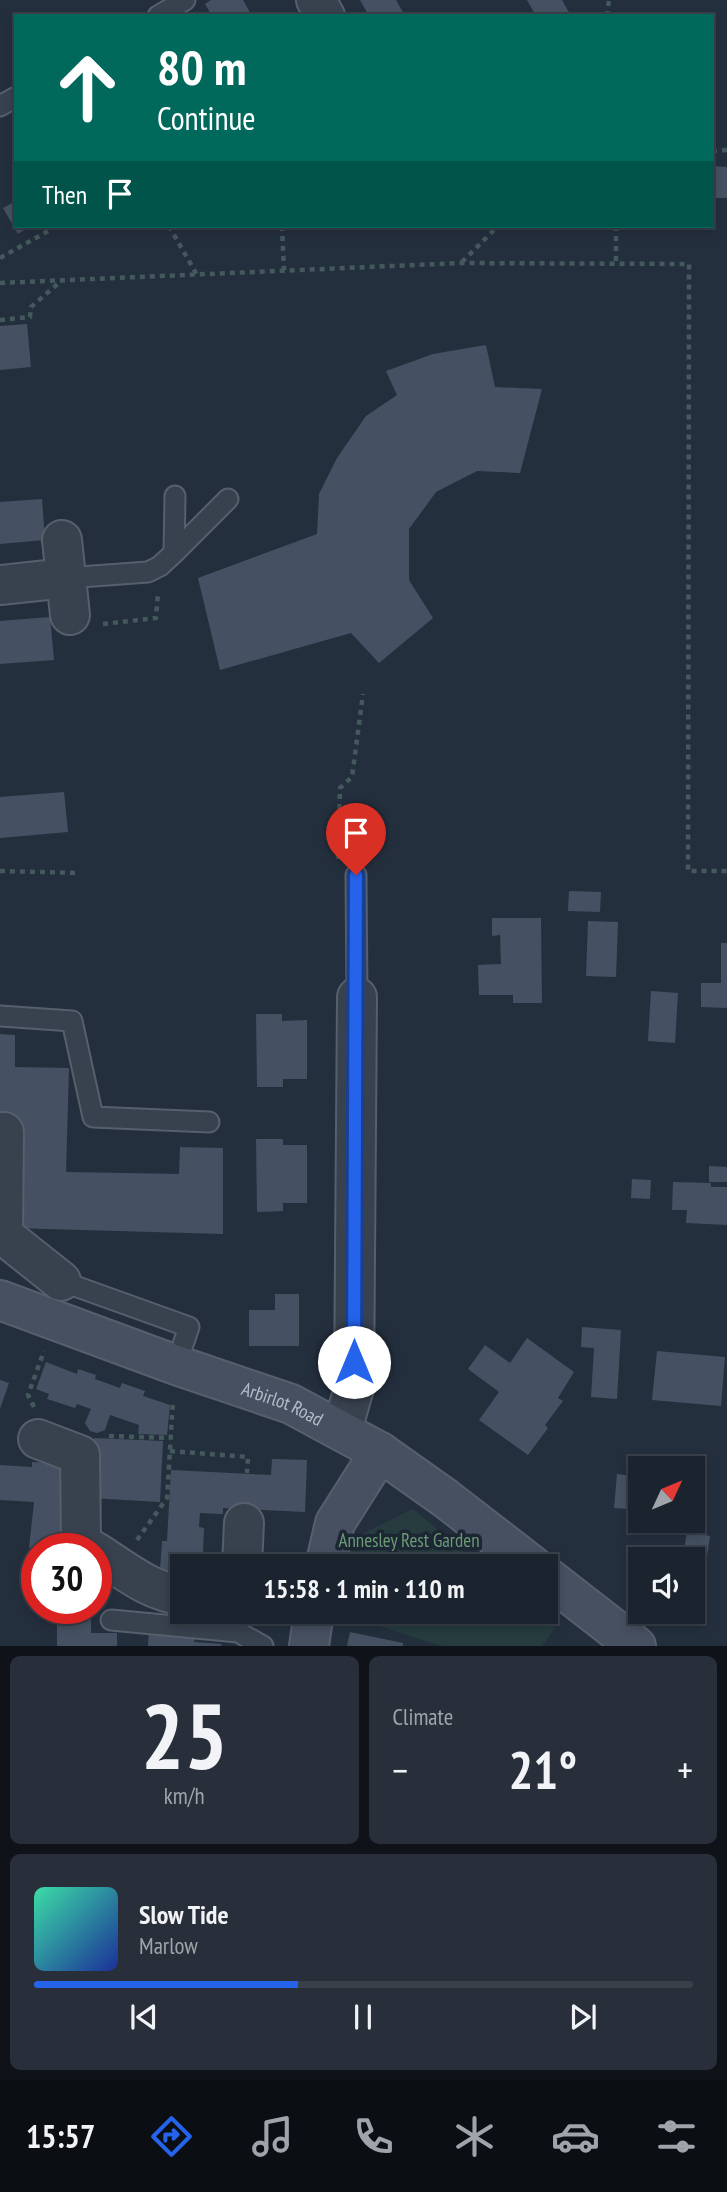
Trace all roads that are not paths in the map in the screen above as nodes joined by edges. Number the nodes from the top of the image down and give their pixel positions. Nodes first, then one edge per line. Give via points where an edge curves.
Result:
1 (185, 0) edge
2 (161, 14) edge
3 (175, 496) dead end
4 (228, 499) dead end
5 (62, 540) dead end
6 (167, 560) junction
7 (66, 578) junction
8 (0, 585) edge
9 (70, 615) road end
10 (356, 875) dead end
11 (357, 997) joint
12 (0, 1016) edge
13 (209, 1122) dead end
14 (0, 1132) edge
15 (61, 1281) junction
16 (0, 1300) edge
17 (51, 1319) junction
18 (176, 1365) junction
19 (342, 1430) junction
20 (41, 1440) road end
21 (380, 1452) junction
22 (244, 1523) dead end
23 (81, 1533) edge
24 (243, 1554) edge
25 (328, 1554) edge
26 (517, 1554) edge
27 (112, 1562) edge
28 (558, 1585) edge
29 (170, 1594) edge
30 (112, 1620) edge
31 (312, 1624) edge
32 (262, 1646) edge
33 (309, 1646) edge
34 (636, 1646) edge

1 - 2 lane
3 - 6 lane
4 - 6 lane
5 - 7 street
6 - 7 lane via 148,572
7 - 8 street
7 - 9 street
10 - 11 lane
11 - 19 street via 354,1388
12 - 13 lane via 72,1021 93,1117
14 - 15 street via 4,1132 3,1235
15 - 17 lane
15 - 18 lane via 189,1327
16 - 17 main road, Arbirlot Road
17 - 18 main road, Arbirlot Road
18 - 19 main road, Arbirlot Road via 291,1404
19 - 21 main road, Arbirlot Road
20 - 23 street via 80,1455
21 - 25 main road via 335,1523
21 - 26 main road, Arbirlot Road
22 - 24 street
27 - 29 street
28 - 34 main road
30 - 32 lane via 238,1632
31 - 33 main road

